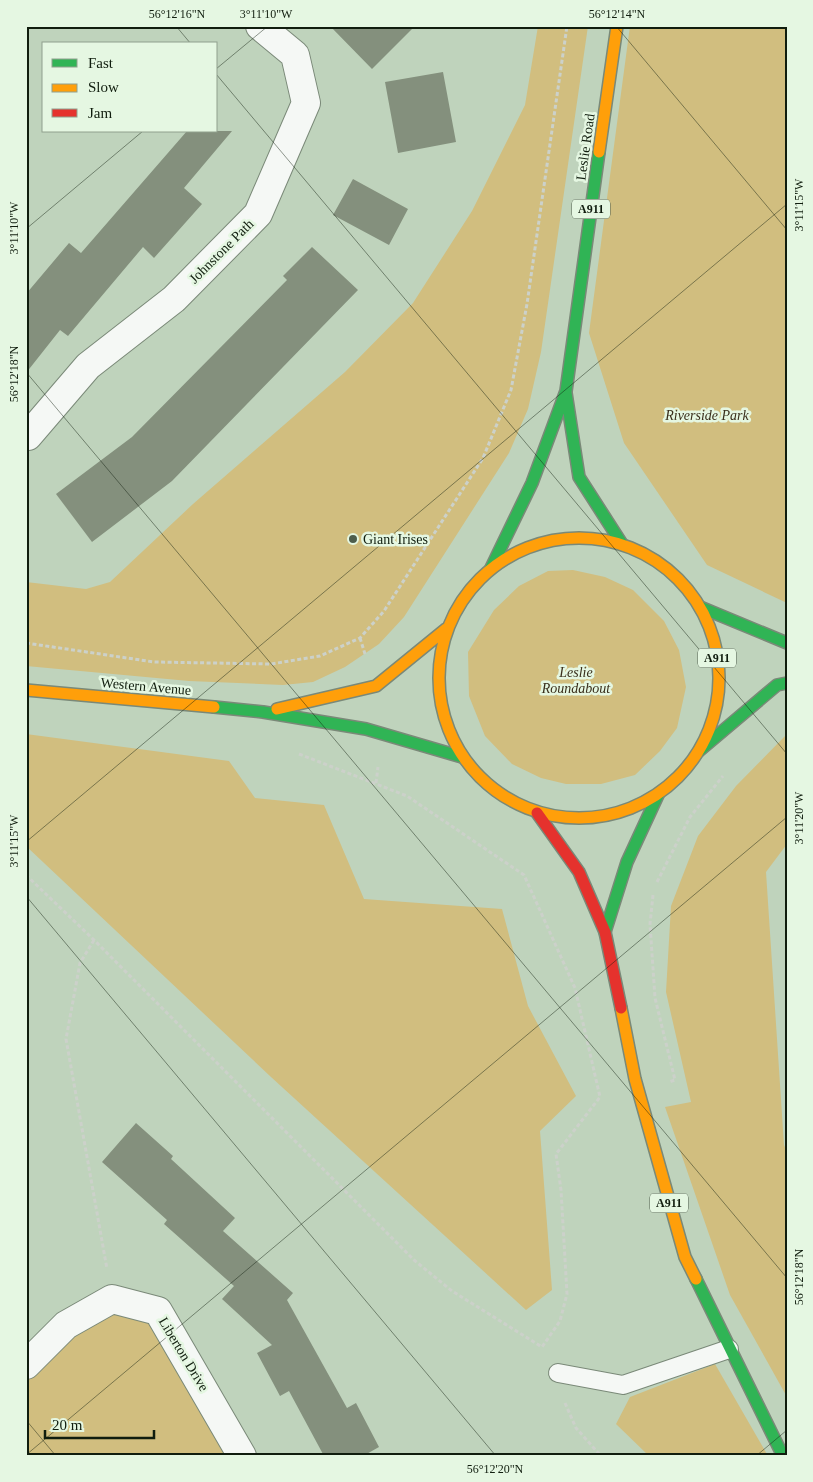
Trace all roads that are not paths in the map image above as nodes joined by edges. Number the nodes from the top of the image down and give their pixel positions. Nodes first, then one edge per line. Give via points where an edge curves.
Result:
1 (260, 26) edge
2 (617, 26) edge
3 (566, 391) junction
4 (28, 436) dead end
5 (622, 544) junction
6 (491, 568) junction
7 (700, 607) junction
8 (446, 629) junction
9 (787, 643) edge
10 (787, 683) edge
11 (26, 690) edge
12 (263, 712) junction
13 (699, 750) junction
14 (462, 757) junction
15 (658, 794) junction
16 (537, 813) junction
17 (605, 932) junction
18 (730, 1349) junction
19 (26, 1365) edge
20 (558, 1373) road end
21 (242, 1456) edge
22 (783, 1456) edge

1 - 4 street, Johnstone Path via 295,55 306,103 258,214 174,299 88,366
2 - 3 main road, Leslie Road / A911
3 - 5 main road, A911 via 579,478
3 - 6 main road, A911 via 532,483
5 - 6 main road, A911 via 576,537 531,546
5 - 7 main road, A911 via 653,558 679,580
6 - 8 main road, A911 via 465,595
7 - 9 main road
7 - 13 main road, A911 via 715,641 719,679 714,716
8 - 12 main road via 376,686
8 - 14 main road, A911 via 438,673 443,717
10 - 13 main road via 777,685
11 - 12 main road, Western Avenue
12 - 14 main road via 366,728
13 - 15 main road, A911 via 681,775
14 - 16 main road, A911 via 495,791
15 - 16 main road, A911 via 620,813 578,819
15 - 17 main road, A911 via 628,862
16 - 17 main road, A911 via 579,872
17 - 18 main road, A911 via 634,1079 685,1257
18 - 20 lane via 623,1385
18 - 22 main road, A911
19 - 21 street, Liberton Drive via 66,1325 112,1299 158,1312

